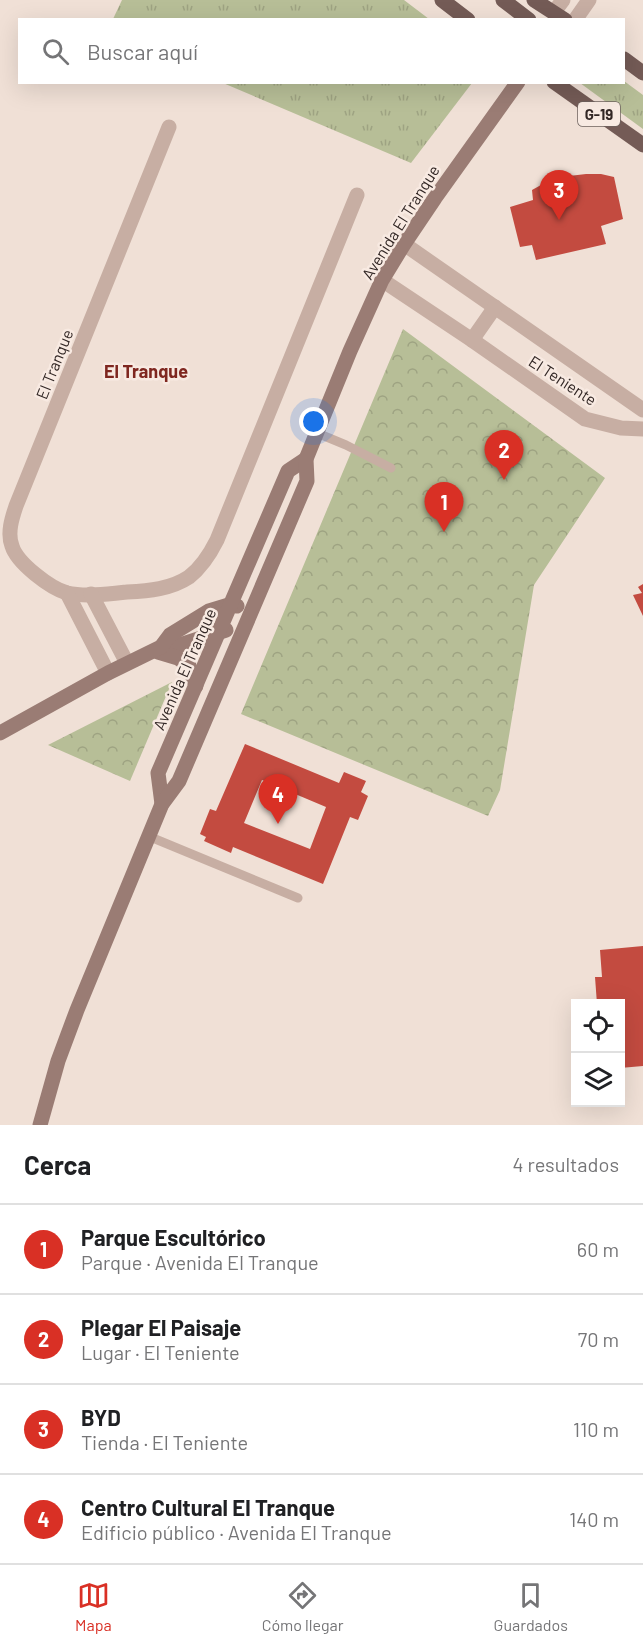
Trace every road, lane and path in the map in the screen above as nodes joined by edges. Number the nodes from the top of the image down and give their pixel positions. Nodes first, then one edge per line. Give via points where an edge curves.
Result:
1 (442, 0) edge
2 (503, 0) edge
3 (534, 0) edge
4 (589, 0) edge
5 (561, 11) edge
6 (465, 18) edge
7 (526, 18) edge
8 (577, 18) edge
9 (625, 60) edge
10 (643, 73) edge
11 (517, 84) edge
12 (557, 84) edge
13 (169, 127) dead end
14 (643, 145) edge
15 (357, 195) dead end
16 (404, 244) junction
17 (382, 280) junction
18 (495, 307) junction
19 (472, 340) junction
20 (643, 410) edge
21 (643, 429) edge
22 (316, 433) junction
23 (306, 459) junction
24 (391, 468) dead end
25 (67, 593) junction
26 (91, 594) junction
27 (232, 604) junction
28 (249, 618) junction
29 (220, 632) junction
30 (156, 649) junction
31 (127, 663) junction
32 (108, 673) junction
33 (196, 686) junction
34 (0, 734) edge
35 (162, 804) junction
36 (148, 836) junction
37 (298, 898) dead end
38 (40, 1125) edge

1 - 6 main road
2 - 7 main road
3 - 5 main road
4 - 8 street
9 - 10 main road
11 - 16 main road, Avenida El Tranque
12 - 14 main road, G-19
13 - 25 street, El Tranque via 12,521 12,548 19,558 39,578
15 - 26 street, El Tranque via 208,557 190,576 168,587
16 - 17 main road, Avenida El Tranque
16 - 18 street, El Teniente
17 - 19 street, El Teniente
17 - 22 main road, Avenida El Tranque
18 - 19 street
18 - 20 street, El Teniente
19 - 21 street, El Teniente via 585,419
22 - 23 main road, Avenida El Tranque
22 - 24 lane
23 - 27 main road, Avenida El Tranque via 288,471
23 - 28 main road, Avenida El Tranque via 307,481
25 - 26 street, El Tranque
25 - 32 street
26 - 31 street
27 - 28 main road
27 - 29 main road, Avenida El Tranque
27 - 30 main road via 199,616
28 - 29 main road
28 - 35 main road, Avenida El Tranque via 179,781
29 - 30 main road
29 - 33 main road, Avenida El Tranque
30 - 31 main road
30 - 33 main road via 189,666
31 - 32 main road
32 - 34 main road
33 - 35 main road, Avenida El Tranque via 158,773
35 - 36 main road, Avenida El Tranque
36 - 37 lane
36 - 38 main road, Avenida El Tranque via 66,1041

